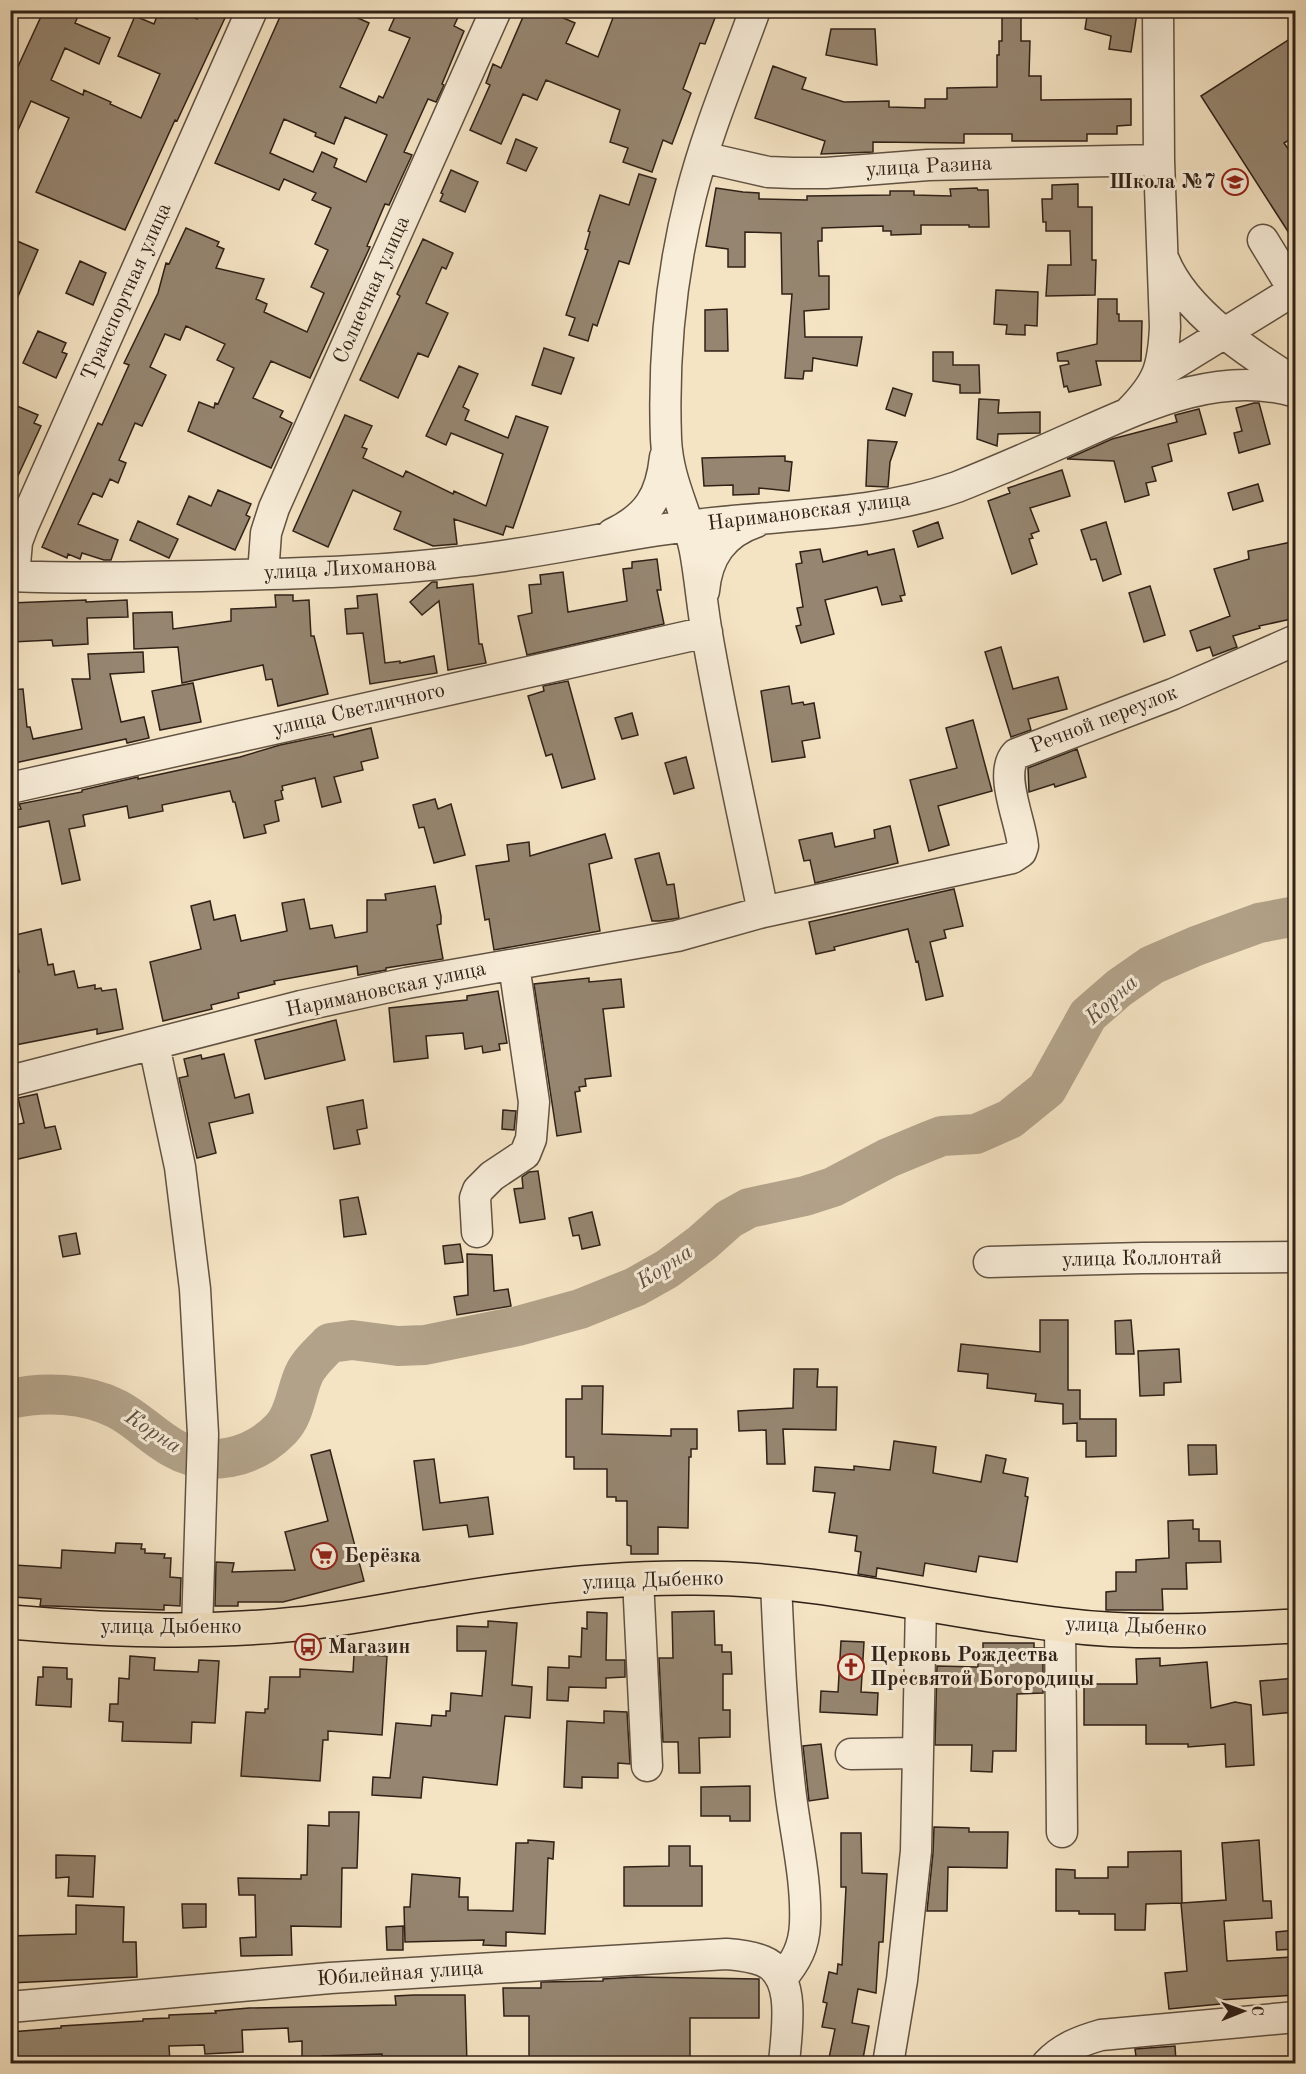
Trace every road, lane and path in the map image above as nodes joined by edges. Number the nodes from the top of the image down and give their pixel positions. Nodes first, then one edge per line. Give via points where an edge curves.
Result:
1 (252, 10) edge
2 (496, 10) edge
3 (755, 10) edge
4 (1158, 10) edge
5 (702, 158) junction
6 (1159, 160) junction
7 (1263, 240) dead end
8 (1162, 257) junction
9 (1294, 289) edge
10 (1225, 334) junction
11 (1158, 374) junction
12 (1296, 384) edge
13 (1296, 392) edge
14 (1127, 414) junction
15 (666, 439) junction
16 (766, 518) junction
17 (688, 526) junction
18 (596, 541) junction
19 (262, 574) junction
20 (12, 576) edge
21 (703, 603) junction
22 (707, 632) junction
23 (1296, 640) edge
24 (10, 788) edge
25 (1012, 858) joint
26 (763, 912) junction
27 (514, 965) junction
28 (154, 1045) junction
29 (10, 1081) edge
30 (477, 1232) dead end
31 (1296, 1257) edge
32 (989, 1262) dead end
33 (638, 1579) junction
34 (776, 1583) junction
35 (921, 1603) junction
36 (10, 1622) edge
37 (1060, 1625) junction
38 (1296, 1626) edge
39 (197, 1630) junction
40 (917, 1753) junction
41 (851, 1754) dead end
42 (647, 1767) dead end
43 (1062, 1832) dead end
44 (782, 1978) junction
45 (10, 2007) edge
46 (1296, 2017) edge
47 (784, 2064) edge
48 (888, 2064) edge
49 (1047, 2064) edge

1 - 20 street, Транспортная улица via 23,526
2 - 19 street, Солнечная улица via 274,508 266,533
3 - 5 street
4 - 6 street, Наримановская улица
5 - 6 street, улица Разина via 768,172 815,173 928,165
5 - 15 street via 673,288
6 - 8 street, Наримановская улица
7 - 9 street
8 - 10 street, Наримановская улица via 1179,288
8 - 11 street, Наримановская улица via 1165,327
9 - 10 street
10 - 11 street
10 - 12 street, Наримановская улица
11 - 14 street, Наримановская улица
13 - 14 street, Наримановская улица via 1244,384 1221,386
14 - 16 street, Наримановская улица via 931,496 884,506
15 - 17 street via 671,475
15 - 18 street via 663,476 651,504 632,524
16 - 17 street, Наримановская улица
16 - 21 street via 724,540 708,571
17 - 18 street, улица Лихоманова
17 - 21 street, Наримановская улица
18 - 19 street, улица Лихоманова via 414,567
19 - 20 street, улица Лихоманова
21 - 22 street, Наримановская улица
22 - 24 street, улица Светличного
22 - 26 street, Наримановская улица
23 - 25 street, Речной переулок via 1163,699 1016,754 1009,775 1023,846
25 - 26 street, Наримановская улица
26 - 27 street, Наримановская улица via 677,936
27 - 28 street, Наримановская улица via 301,1006
27 - 30 street via 534,1102 531,1139 525,1154 478,1190
28 - 29 street, Наримановская улица
28 - 39 street via 180,1167 195,1289 203,1434
31 - 32 street, улица Коллонтай
33 - 34 main road, улица Дыбенко
33 - 39 main road, улица Дыбенко via 511,1591 298,1624
33 - 42 street
34 - 35 main road, улица Дыбенко
34 - 44 street via 784,1741 805,1925 796,1960
35 - 37 main road, улица Дыбенко
35 - 40 street
36 - 39 main road, улица Дыбенко
37 - 38 main road, улица Дыбенко via 1154,1632
37 - 43 street
40 - 41 street
40 - 48 street via 914,1881
44 - 45 street, Юбилейная улица via 763,1960 726,1953 330,1978
44 - 47 street via 787,2004
46 - 49 street via 1101,2035 1078,2042

